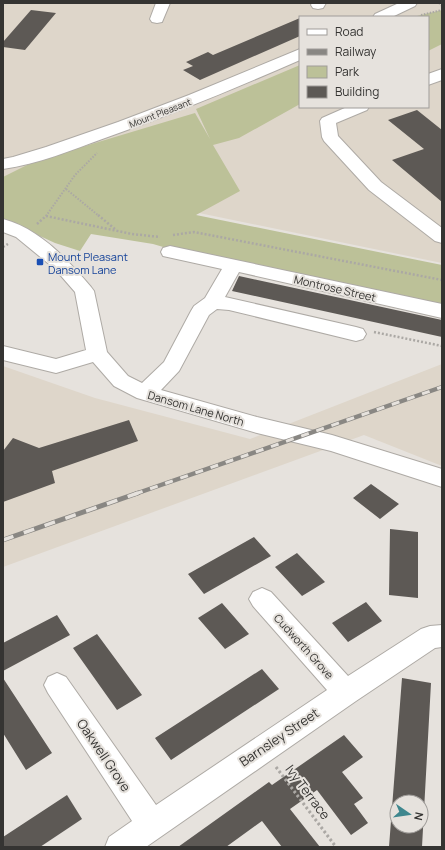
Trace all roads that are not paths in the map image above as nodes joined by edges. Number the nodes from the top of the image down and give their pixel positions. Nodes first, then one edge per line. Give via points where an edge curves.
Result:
1 (163, 3) edge
2 (426, 3) edge
3 (409, 9) edge
4 (384, 16) edge
5 (157, 19) dead end
6 (299, 54) edge
7 (442, 74) edge
8 (429, 80) edge
9 (359, 108) edge
10 (7, 165) edge
11 (3, 225) edge
12 (442, 237) edge
13 (167, 242) road end
14 (233, 265) junction
15 (213, 302) junction
16 (441, 310) edge
17 (356, 334) road end
18 (3, 353) edge
19 (97, 354) junction
20 (145, 393) junction
21 (442, 478) edge
22 (262, 599) dead end
23 (442, 636) edge
24 (57, 685) dead end
25 (346, 692) junction
26 (152, 824) junction
27 (120, 847) edge

1 - 5 main road
2 - 3 main road
3 - 4 main road
6 - 10 main road, Mount Pleasant via 161,113
7 - 8 main road
9 - 12 main road via 328,121 330,137 375,186
11 - 19 main road via 23,233 62,265 84,292
13 - 14 main road, Montrose Street
14 - 15 main road
14 - 16 main road, Montrose Street
15 - 17 main road
15 - 20 main road via 201,311 172,366
18 - 19 main road via 56,366
19 - 20 main road, Dansom Lane North via 121,381
20 - 21 main road, Dansom Lane North via 332,443
22 - 25 main road, Cudworth Grove
23 - 25 main road, Barnsley Street via 430,637
24 - 26 main road, Oakwell Grove
25 - 26 main road, Barnsley Street
26 - 27 main road, Barnsley Street

